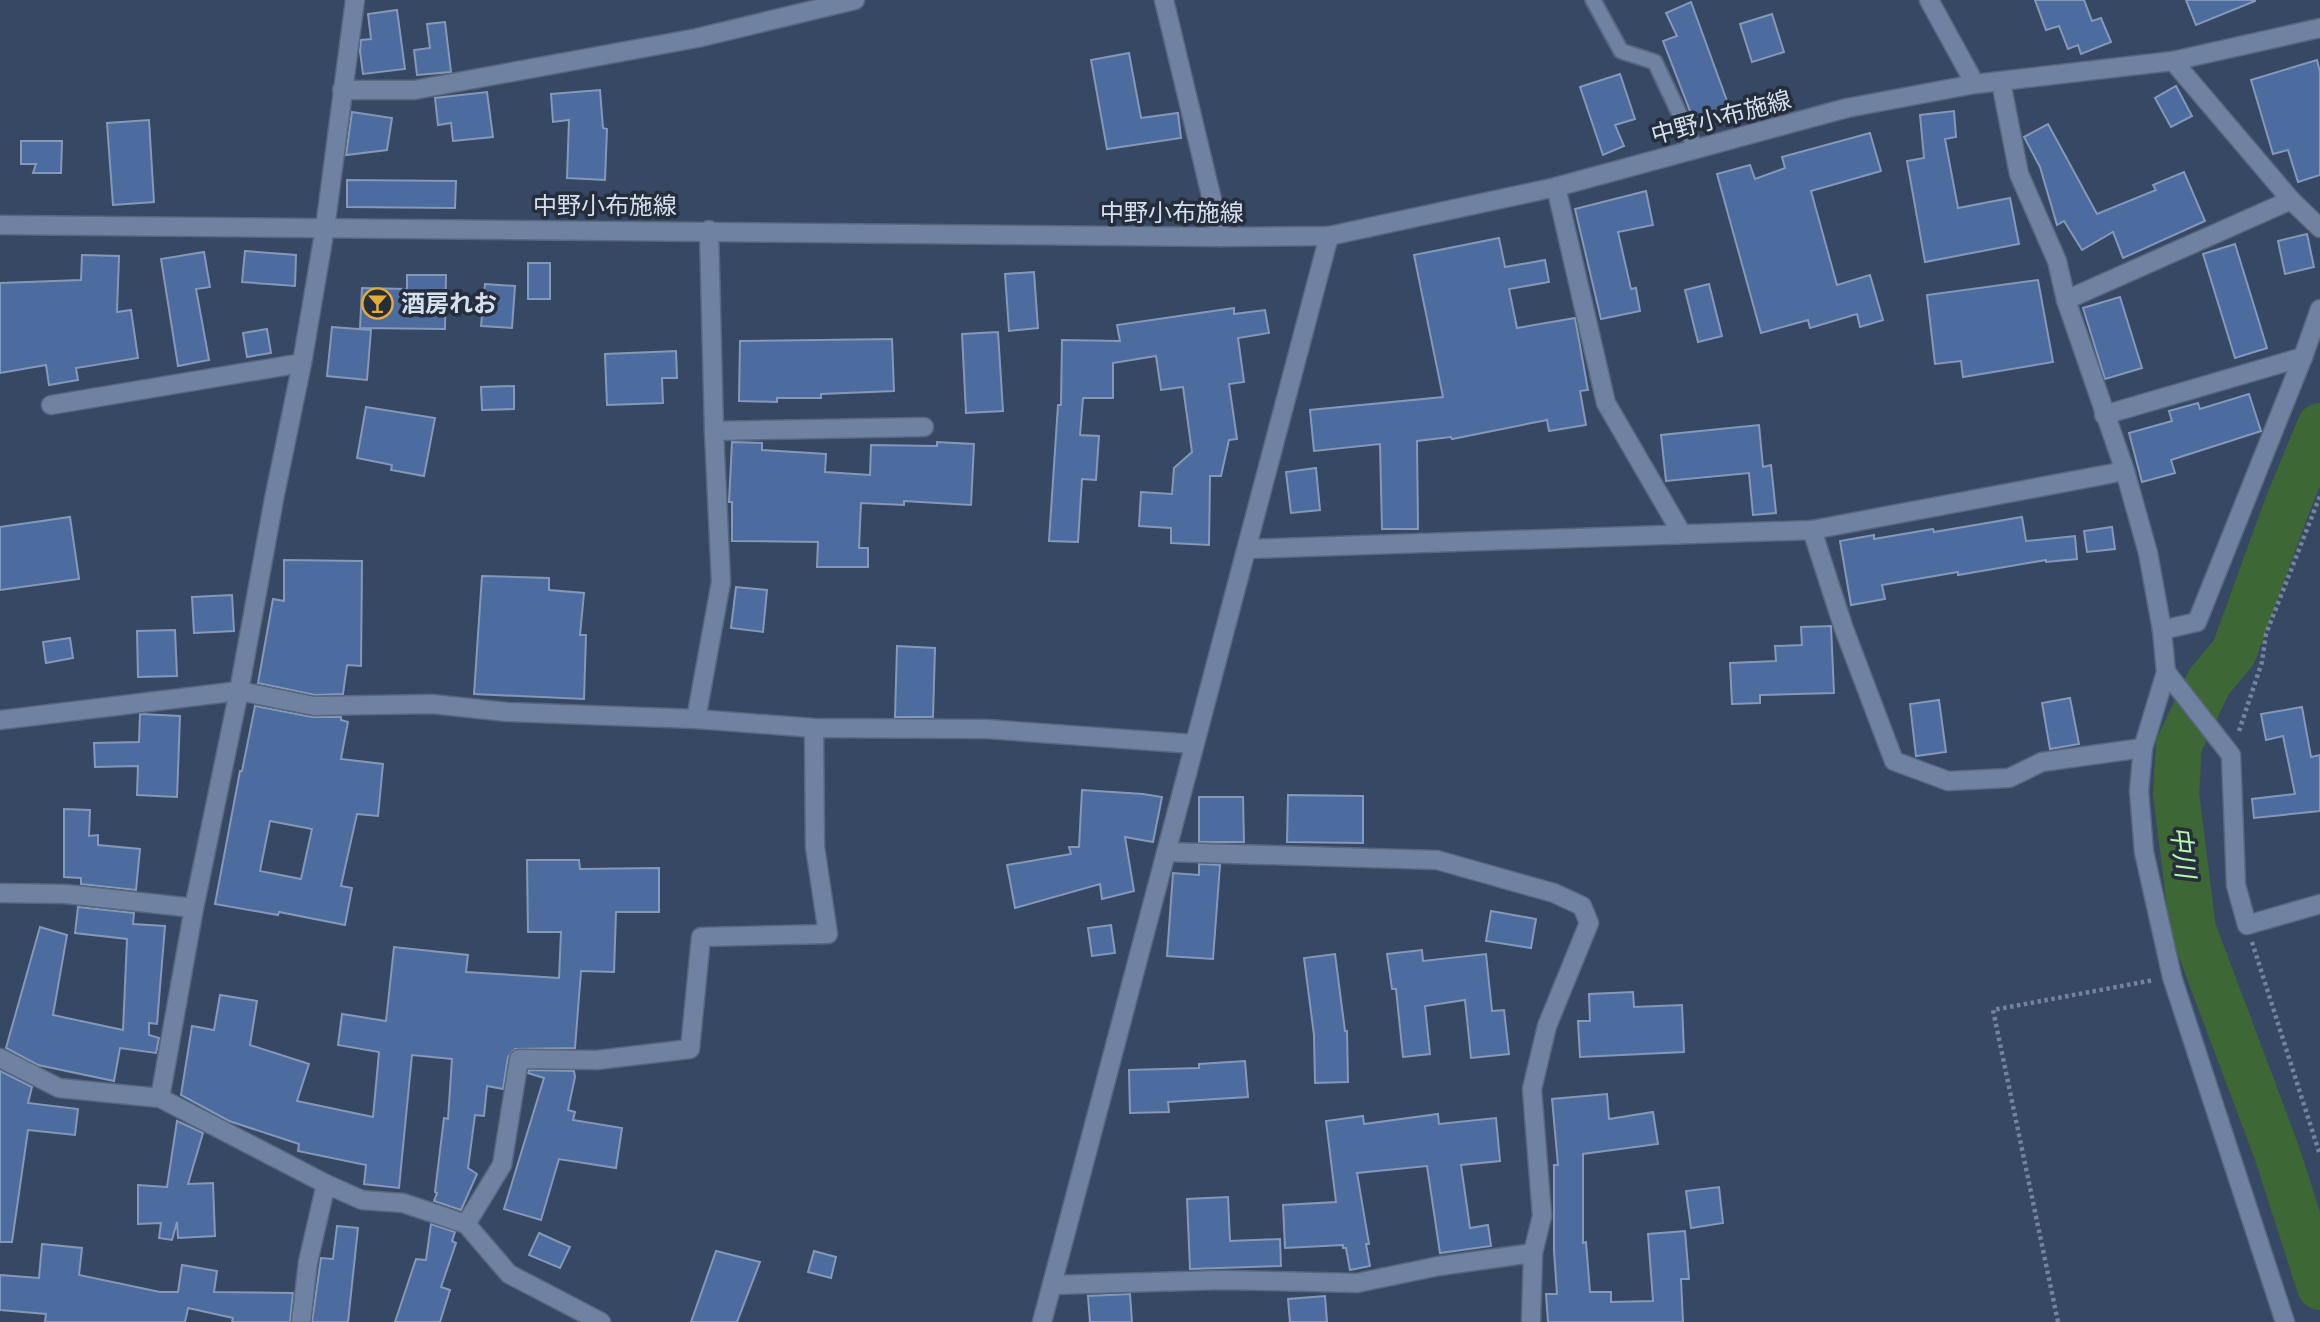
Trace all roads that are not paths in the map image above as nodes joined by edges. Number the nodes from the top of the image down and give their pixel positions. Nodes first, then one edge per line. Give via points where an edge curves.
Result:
1 (355, 0) edge
2 (855, 0) edge
3 (1164, 0) edge
4 (1593, 0) edge
5 (1928, 0) edge
6 (2320, 28) edge
7 (2173, 61) junction
8 (2001, 82) junction
9 (1975, 83) junction
10 (342, 90) junction
11 (1696, 149) junction
12 (1556, 187) junction
13 (2291, 200) junction
14 (0, 225) edge
15 (325, 228) junction
16 (2320, 228) edge
17 (709, 230) junction
18 (1329, 236) junction
19 (1221, 237) junction
20 (2066, 300) junction
21 (2320, 309) edge
22 (2303, 357) junction
23 (302, 363) junction
24 (51, 405) dead end
25 (2104, 415) junction
26 (924, 427) dead end
27 (714, 431) junction
28 (2124, 471) junction
29 (1812, 530) junction
30 (1682, 534) junction
31 (1247, 549) junction
32 (2162, 630) junction
33 (2166, 672) junction
34 (239, 691) junction
35 (696, 719) junction
36 (0, 720) edge
37 (814, 728) junction
38 (1195, 744) junction
39 (2143, 748) junction
40 (1166, 852) junction
41 (0, 893) edge
42 (2320, 904) edge
43 (194, 908) junction
44 (0, 1058) edge
45 (160, 1098) junction
46 (326, 1184) junction
47 (466, 1224) junction
48 (1533, 1253) junction
49 (1052, 1285) junction
50 (301, 1322) edge
51 (601, 1322) edge
52 (1042, 1322) edge
53 (1531, 1322) edge
54 (2285, 1322) edge

1 - 10 street
2 - 10 street via 697,38 414,90
3 - 19 street
4 - 11 lane via 1621,51 1655,62
5 - 9 street
6 - 7 street, 中野小布施線
7 - 8 street, 中野小布施線
7 - 13 street
8 - 9 street, 中野小布施線
8 - 20 street via 2019,174 2057,261
9 - 11 street, 中野小布施線 via 1847,108
10 - 15 street
11 - 12 street, 中野小布施線
12 - 18 street, 中野小布施線
12 - 30 street via 1606,403
13 - 16 street
13 - 20 street
14 - 15 street, 中野小布施線
15 - 17 street, 中野小布施線
15 - 23 street
17 - 19 street, 中野小布施線
17 - 27 street
18 - 19 street, 中野小布施線
18 - 31 street
20 - 25 street
21 - 22 street
22 - 25 street
22 - 32 street via 2197,622
23 - 24 street
23 - 34 street
25 - 28 street
26 - 27 street
27 - 35 street via 721,582
28 - 29 street
28 - 32 street via 2148,553
29 - 30 street
29 - 39 street via 1894,761 1948,781 2009,778 2042,762
30 - 31 street
31 - 38 street
32 - 33 street
33 - 39 street
33 - 42 street via 2231,755 2236,885 2246,925
34 - 35 street via 314,706 432,704 507,712
34 - 36 street
34 - 43 street
35 - 37 street
37 - 38 street via 986,729
37 - 47 street via 815,847 828,934 701,937 690,1049 597,1060 519,1059 502,1165
38 - 40 street
39 - 54 street via 2139,791 2144,852 2172,977
40 - 48 street via 1437,860 1554,893 1582,906 1589,923 1547,1026 1532,1089 1542,1216
40 - 49 street
41 - 43 street via 66,894
43 - 45 street
44 - 45 street via 58,1088
45 - 46 street
46 - 47 street via 362,1200 402,1203
46 - 50 street via 308,1262
47 - 51 street via 509,1274
48 - 49 street via 1356,1283 1222,1280
48 - 53 street
49 - 52 street

